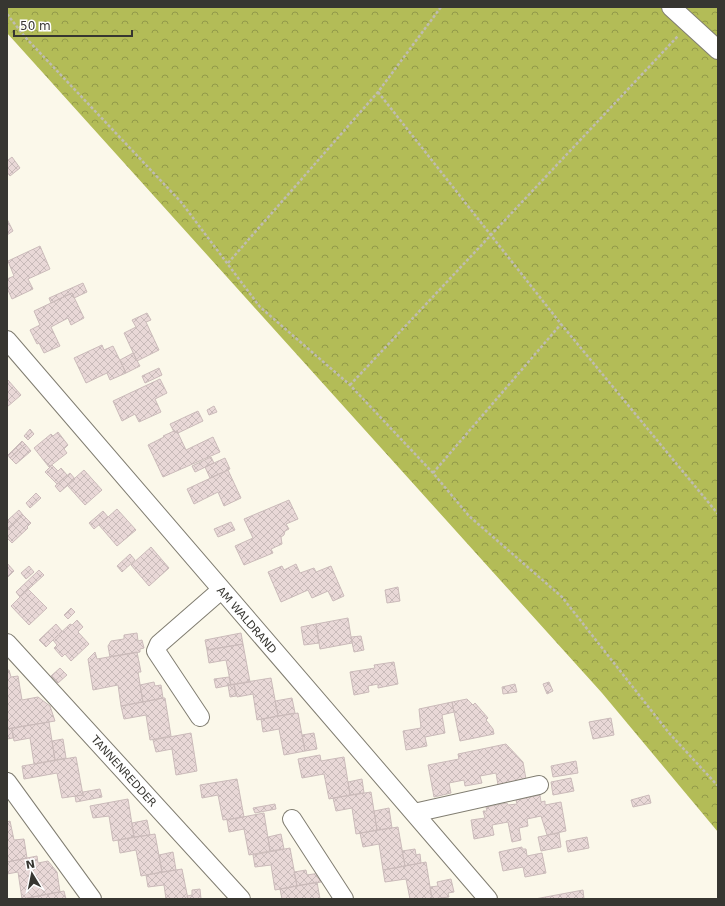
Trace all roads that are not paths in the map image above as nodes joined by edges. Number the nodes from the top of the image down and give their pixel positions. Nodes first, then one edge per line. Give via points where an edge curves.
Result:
1 (671, 7) edge
2 (718, 50) edge
3 (7, 341) edge
4 (221, 590) junction
5 (7, 643) edge
6 (200, 717) dead end
7 (7, 782) edge
8 (539, 785) dead end
9 (414, 813) junction
10 (292, 819) dead end
11 (92, 899) edge
12 (241, 899) edge
13 (344, 899) edge
14 (488, 899) edge

1 - 2 street
3 - 4 street, AM WALDRAND
4 - 6 street via 159,644 156,651
4 - 9 street, AM WALDRAND
5 - 12 street, TANNENREDDER
7 - 11 street
8 - 9 street
9 - 14 street, AM WALDRAND
10 - 13 street

